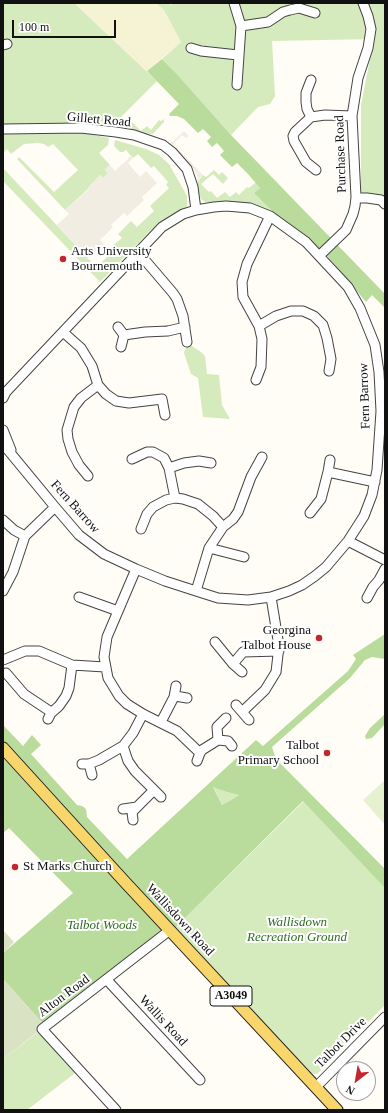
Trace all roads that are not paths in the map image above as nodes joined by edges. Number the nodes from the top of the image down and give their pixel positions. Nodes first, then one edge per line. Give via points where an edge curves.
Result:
1 (234, 3) edge
2 (363, 3) edge
3 (316, 13) dead end
4 (241, 26) junction
5 (191, 48) dead end
6 (238, 55) junction
7 (311, 80) dead end
8 (237, 85) dead end
9 (352, 116) junction
10 (311, 117) junction
11 (3, 129) edge
12 (316, 170) dead end
13 (356, 198) junction
14 (385, 204) edge
15 (196, 210) junction
16 (270, 216) junction
17 (138, 252) junction
18 (319, 256) junction
19 (259, 326) junction
20 (118, 327) dead end
21 (185, 327) junction
22 (63, 332) junction
23 (124, 335) junction
24 (187, 342) dead end
25 (121, 347) dead end
26 (329, 371) dead end
27 (256, 380) dead end
28 (98, 385) junction
29 (4, 394) edge
30 (383, 411) edge
31 (165, 415) dead end
32 (3, 430) edge
33 (3, 444) edge
34 (12, 454) junction
35 (262, 457) dead end
36 (132, 459) dead end
37 (330, 460) dead end
38 (211, 462) dead end
39 (169, 468) junction
40 (328, 472) junction
41 (88, 476) dead end
42 (375, 482) junction
43 (175, 498) junction
44 (54, 507) junction
45 (310, 513) dead end
46 (3, 520) edge
47 (223, 527) junction
48 (141, 529) dead end
49 (25, 536) junction
50 (348, 541) junction
51 (210, 548) junction
52 (244, 557) dead end
53 (385, 560) edge
54 (136, 569) junction
55 (385, 569) edge
56 (3, 591) edge
57 (196, 592) junction
58 (79, 597) dead end
59 (271, 597) junction
60 (367, 598) dead end
61 (118, 611) junction
62 (215, 642) dead end
63 (279, 651) junction
64 (3, 660) edge
65 (233, 664) junction
66 (72, 666) junction
67 (105, 667) junction
68 (6, 672) dead end
69 (242, 672) dead end
70 (187, 698) dead end
71 (236, 705) dead end
72 (242, 712) junction
73 (143, 714) junction
74 (226, 718) dead end
75 (249, 720) dead end
76 (161, 722) junction
77 (218, 740) junction
78 (123, 746) junction
79 (232, 746) dead end
80 (3, 748) edge
81 (92, 775) dead end
82 (153, 791) junction
83 (161, 797) dead end
84 (137, 807) junction
85 (123, 809) dead end
86 (133, 820) dead end
87 (170, 930) junction
88 (106, 980) junction
89 (385, 1017) edge
90 (200, 1080) dead end
91 (316, 1087) junction
92 (115, 1110) edge
93 (337, 1110) edge

1 - 4 street
2 - 9 street, Purchase Road via 373,34 358,78
3 - 4 street via 299,8 283,12 268,22
4 - 6 street
5 - 6 street
6 - 8 street
7 - 10 street via 306,93 307,109
9 - 10 street
9 - 13 street, Purchase Road
10 - 12 street via 293,136 306,162
11 - 15 street, Gillett Road via 81,128 134,135 163,145 187,169 193,187
13 - 14 street via 381,200
13 - 18 street, Purchase Road via 346,230
15 - 16 street, Fern Barrow via 238,207 250,208
15 - 17 street, Fern Barrow via 183,214 162,228
16 - 18 street, Fern Barrow via 306,242
16 - 19 street via 247,264 242,282 243,298
17 - 21 street via 173,293 180,306
17 - 22 street, Fern Barrow
18 - 30 street, Fern Barrow via 348,287 365,319 375,345
19 - 26 street via 290,311 303,311 314,316 323,325 327,338 331,359
19 - 27 street via 263,352
20 - 23 street
21 - 23 street
21 - 24 street
22 - 28 street via 85,354
22 - 29 street, Fern Barrow
23 - 25 street
28 - 31 street via 116,401 129,403 162,399
28 - 41 street via 74,407 67,430 72,452
30 - 42 street, Fern Barrow
32 - 34 street, Fern Barrow
33 - 34 street, Fern Barrow
34 - 44 street, Fern Barrow
35 - 47 street via 251,476 238,512
36 - 39 street via 153,452 164,458
37 - 40 street
38 - 39 street via 184,463
39 - 43 street
40 - 42 street
40 - 45 street via 321,499
42 - 50 street, Fern Barrow via 364,516
43 - 47 street via 198,504
43 - 48 street via 153,507
44 - 49 street
44 - 54 street, Fern Barrow via 90,544 104,554
46 - 49 street
47 - 51 street
49 - 56 street via 13,572
50 - 53 street
50 - 59 street, Fern Barrow via 316,576 289,591
51 - 52 street
51 - 57 street
54 - 57 street, Fern Barrow
54 - 61 street
55 - 60 street
57 - 59 street, Fern Barrow via 218,598 248,600
58 - 61 street
59 - 63 street
61 - 67 street via 104,648
62 - 65 street
63 - 65 street via 243,652
63 - 72 street via 276,672 271,682
64 - 66 street via 26,651 39,651
65 - 69 street
66 - 67 street
66 - 68 street via 66,696 50,716 24,694
67 - 73 street via 108,678 119,696
70 - 76 street via 176,691
71 - 72 street
72 - 75 street
73 - 76 street
73 - 78 street
74 - 77 street via 218,727
76 - 77 street via 177,731 198,757
77 - 79 street via 228,741
78 - 81 street via 99,760 85,764
78 - 82 street via 135,771
80 - 87 main road, Wallisdown Road / A3049
82 - 83 street
82 - 84 street
84 - 85 street
84 - 86 street via 132,812
87 - 88 street, Alton Road
87 - 91 main road, Wallisdown Road / A3049
88 - 90 street, Wallis Road
88 - 92 street, Alton Road via 42,1029
89 - 91 street, Talbot Drive
91 - 93 main road, Wallisdown Road / A3049

